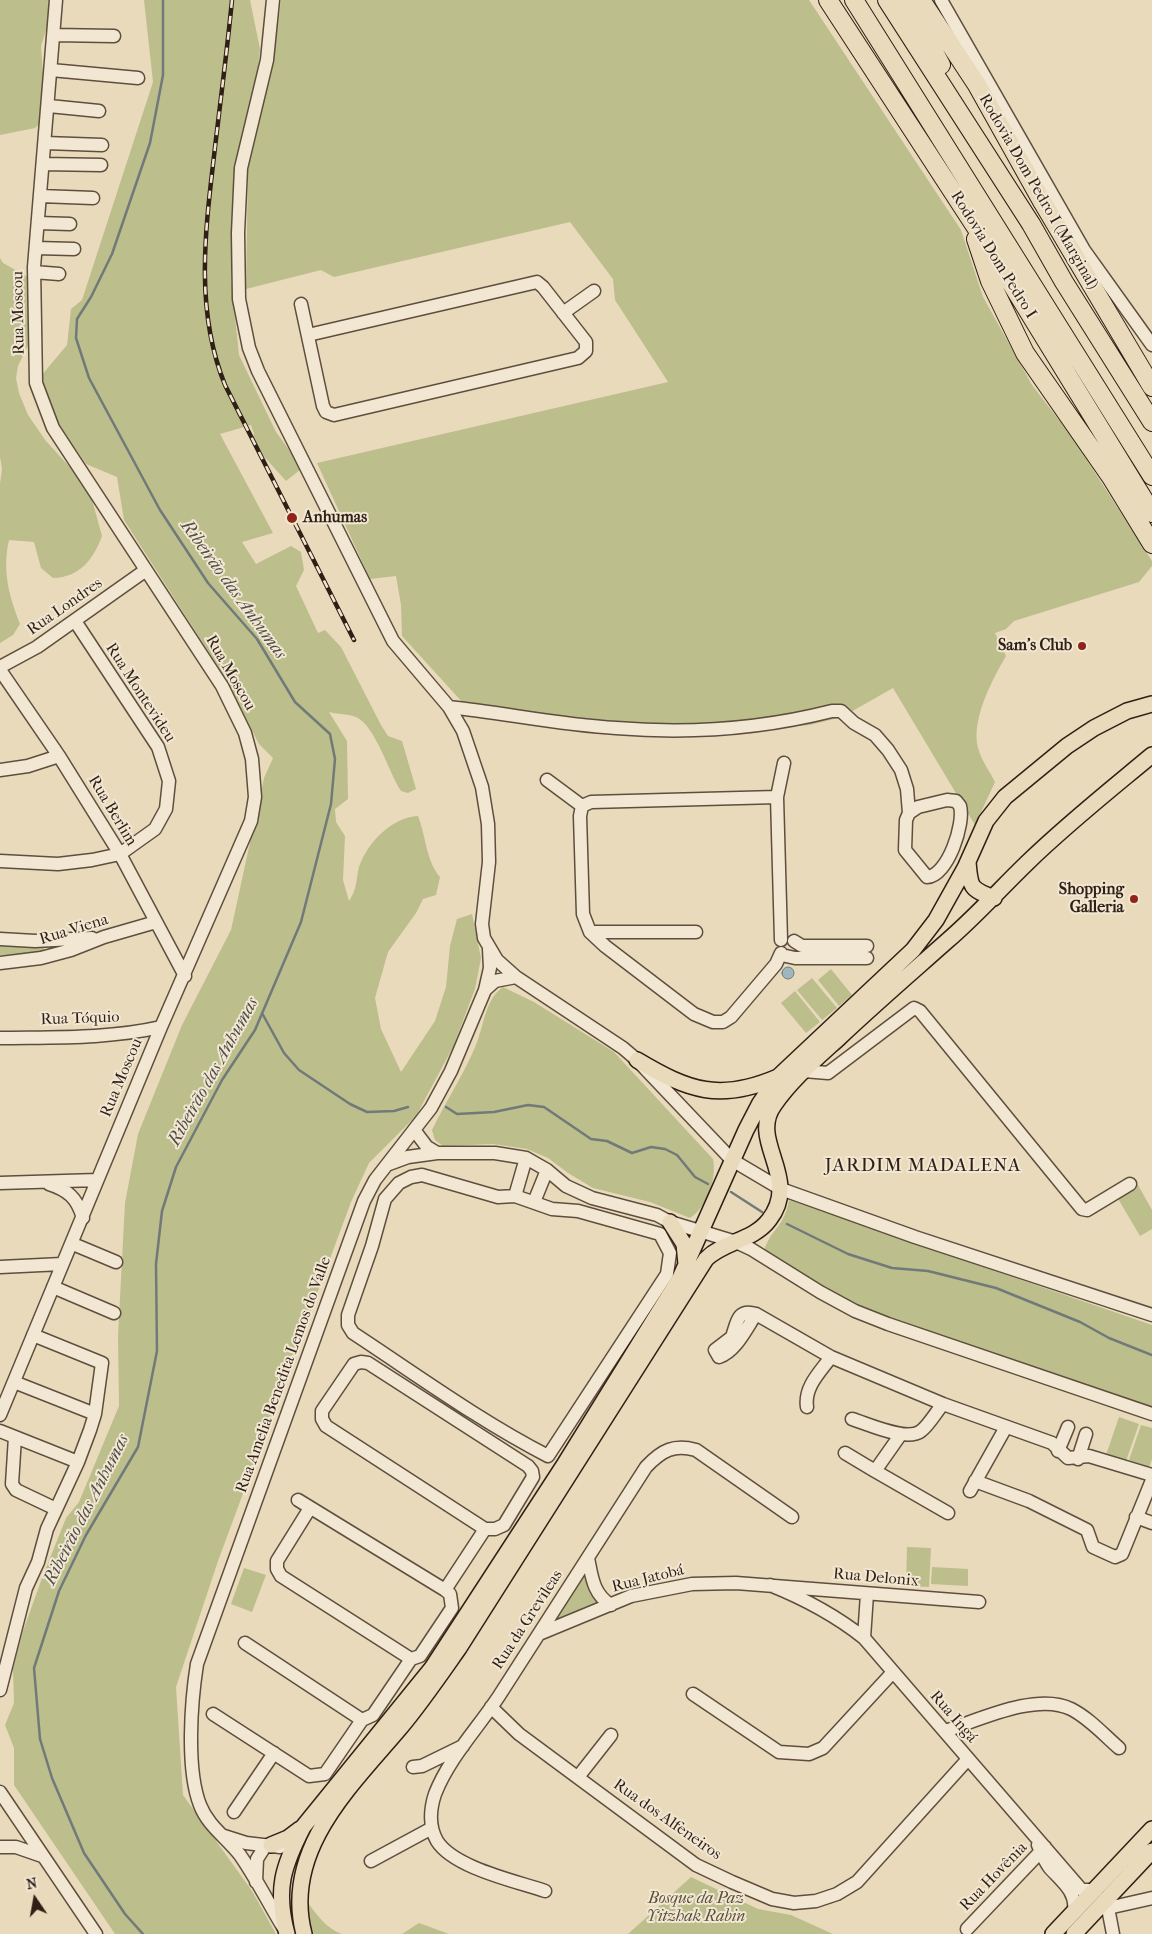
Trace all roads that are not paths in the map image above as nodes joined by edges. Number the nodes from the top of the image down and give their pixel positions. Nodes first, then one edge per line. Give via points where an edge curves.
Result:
1 (56, 0) edge
2 (273, 0) edge
3 (828, 0) edge
4 (847, 0) edge
5 (854, 0) edge
6 (887, 0) edge
7 (906, 0) edge
8 (921, 0) edge
9 (941, 0) edge
10 (54, 35) junction
11 (114, 36) dead end
12 (881, 44) junction
13 (51, 70) junction
14 (138, 78) dead end
15 (49, 106) junction
16 (99, 111) dead end
17 (46, 143) junction
18 (102, 145) dead end
19 (44, 164) junction
20 (101, 165) dead end
21 (40, 196) junction
22 (1013, 196) junction
23 (93, 198) dead end
24 (969, 217) junction
25 (38, 223) junction
26 (70, 224) dead end
27 (36, 248) junction
28 (74, 249) dead end
29 (34, 272) junction
30 (59, 274) dead end
31 (1092, 286) junction
32 (594, 291) dead end
33 (301, 304) dead end
34 (564, 313) junction
35 (308, 335) junction
36 (1152, 345) edge
37 (1152, 370) edge
38 (1152, 387) edge
39 (1152, 422) edge
40 (1152, 476) edge
41 (1152, 513) edge
42 (1152, 544) edge
43 (146, 570) junction
44 (75, 621) junction
45 (0, 668) edge
46 (1152, 704) edge
47 (449, 707) junction
48 (59, 756) junction
49 (1151, 756) edge
50 (784, 763) dead end
51 (0, 770) edge
52 (547, 780) dead end
53 (777, 797) junction
54 (582, 806) junction
55 (909, 813) junction
56 (120, 854) junction
57 (949, 858) junction
58 (0, 861) edge
59 (966, 864) junction
60 (994, 898) junction
61 (156, 922) junction
62 (590, 932) junction
63 (696, 932) dead end
64 (0, 939) edge
65 (50, 940) junction
66 (69, 945) junction
67 (786, 947) junction
68 (489, 949) junction
69 (867, 952) dead end
70 (52, 955) junction
71 (0, 962) edge
72 (185, 976) junction
73 (516, 977) junction
74 (484, 990) junction
75 (161, 1027) junction
76 (0, 1038) edge
77 (828, 1047) junction
78 (637, 1060) junction
79 (844, 1060) junction
80 (804, 1071) junction
81 (778, 1077) junction
82 (416, 1131) junction
83 (437, 1153) junction
84 (526, 1158) junction
85 (732, 1160) junction
86 (387, 1165) junction
87 (547, 1170) junction
88 (97, 1180) junction
89 (42, 1182) junction
90 (0, 1183) edge
91 (1130, 1184) dead end
92 (780, 1189) junction
93 (515, 1196) junction
94 (534, 1202) junction
95 (83, 1218) junction
96 (670, 1222) junction
97 (702, 1231) junction
98 (736, 1242) junction
99 (72, 1244) junction
100 (116, 1262) dead end
101 (62, 1264) junction
102 (686, 1266) junction
103 (0, 1267) edge
104 (53, 1288) junction
105 (114, 1313) dead end
106 (756, 1314) dead end
107 (1152, 1315) edge
108 (33, 1335) junction
109 (831, 1357) junction
110 (14, 1382) junction
111 (943, 1404) junction
112 (807, 1407) dead end
113 (95, 1414) junction
114 (1152, 1414) edge
115 (0, 1415) edge
116 (852, 1419) dead end
117 (1006, 1427) junction
118 (1068, 1427) dead end
119 (0, 1431) edge
120 (901, 1434) junction
121 (1086, 1434) dead end
122 (15, 1436) junction
123 (1058, 1451) junction
124 (844, 1453) dead end
125 (548, 1456) junction
126 (1078, 1459) junction
127 (78, 1462) junction
128 (564, 1465) junction
129 (875, 1471) junction
130 (1152, 1475) edge
131 (1152, 1480) edge
132 (298, 1500) dead end
133 (310, 1508) junction
134 (56, 1510) junction
135 (948, 1513) dead end
136 (792, 1517) dead end
137 (1136, 1517) junction
138 (1152, 1522) edge
139 (485, 1529) junction
140 (588, 1558) junction
141 (770, 1585) junction
142 (445, 1590) junction
143 (868, 1594) junction
144 (978, 1602) dead end
145 (611, 1605) junction
146 (539, 1634) junction
147 (864, 1638) junction
148 (245, 1643) dead end
149 (411, 1659) junction
150 (893, 1672) junction
151 (0, 1690) edge
152 (693, 1694) dead end
153 (491, 1707) junction
154 (213, 1714) dead end
155 (362, 1720) junction
156 (945, 1731) junction
157 (611, 1735) dead end
158 (463, 1746) junction
159 (1118, 1748) dead end
160 (274, 1753) junction
161 (968, 1759) junction
162 (578, 1777) junction
163 (441, 1781) junction
164 (0, 1792) edge
165 (234, 1812) dead end
166 (303, 1827) junction
167 (432, 1828) junction
168 (1152, 1829) edge
169 (219, 1834) junction
170 (268, 1845) junction
171 (0, 1847) edge
172 (1043, 1849) junction
173 (289, 1851) junction
174 (1152, 1851) edge
175 (42, 1856) junction
176 (371, 1860) dead end
177 (303, 1873) junction
178 (256, 1882) junction
179 (1093, 1890) junction
180 (545, 1891) dead end
181 (1152, 1898) edge
182 (1103, 1908) junction
183 (1074, 1911) junction
184 (967, 1929) dead end
185 (1058, 1931) edge
186 (96, 1934) edge
187 (287, 1934) edge
188 (304, 1934) edge
189 (1074, 1934) edge
190 (1113, 1934) edge

1 - 10 street, Rua Moscou
2 - 47 street via 267,60 241,168 240,299 247,341 258,370 393,641
3 - 24 highway, Rodovia Dom Pedro I
4 - 12 highway
5 - 12 highway, Rodovia Dom Pedro I
6 - 22 highway
7 - 22 highway
8 - 31 highway, Rodovia Dom Pedro I (Marginal) via 978,85
9 - 36 street via 1084,250
10 - 11 street
10 - 13 street, Rua Moscou
12 - 40 highway, Rodovia Dom Pedro I
13 - 14 street
13 - 15 street, Rua Moscou
15 - 16 street
15 - 17 street, Rua Moscou
17 - 18 street
17 - 19 street, Rua Moscou
19 - 20 street
19 - 21 street, Rua Moscou
21 - 23 street
21 - 25 street, Rua Moscou
22 - 39 highway
24 - 41 highway, Rodovia Dom Pedro I
24 - 42 highway via 993,289 1025,353 1111,477
25 - 26 street
25 - 27 street, Rua Moscou
27 - 28 street
27 - 29 street, Rua Moscou
29 - 30 street
29 - 43 street, Rua Moscou via 36,383 53,428
31 - 37 highway
31 - 38 highway, Rodovia Dom Pedro I (Marginal)
32 - 34 street
33 - 35 street
34 - 35 street via 543,287 537,282 530,282
34 - 35 street via 586,342 586,351 578,358 334,415 326,412 323,406
43 - 44 street, Rua Londres
43 - 72 street, Rua Moscou via 222,686 245,734 255,776 251,821
44 - 45 street, Rua Londres
44 - 56 street, Rua Montevideu via 158,747 168,781 166,809 155,829
45 - 48 street, Rua Berlim
46 - 59 main road via 1128,711 1094,728 1005,797 986,821
47 - 55 street via 607,728 682,731 768,725 841,711 875,735 888,750 907,789
47 - 68 street via 463,731 482,787 488,824 489,862 482,924
48 - 51 street via 28,766
48 - 56 street, Rua Berlim
49 - 60 main road via 1029,861
50 - 53 street
52 - 54 street
53 - 54 street via 591,802
53 - 67 street
54 - 62 street via 583,914
55 - 57 street via 904,844 922,874 927,877 935,875
55 - 57 street via 924,805 947,800 960,806 961,820
56 - 58 street via 58,864
56 - 61 street, Rua Berlim
57 - 59 street
59 - 60 main road via 974,889
59 - 81 main road via 936,920 913,950
60 - 77 main road
61 - 66 street, Rua Viena
61 - 72 street, Rua Berlim
62 - 63 street
62 - 67 street via 694,1014 713,1022 723,1022 738,1012
64 - 65 street
65 - 66 street
65 - 70 street
66 - 70 street, Rua Viena
67 - 69 street
68 - 73 street
68 - 74 street, Rua Amelia Benedita Lemos do Valle via 490,968
70 - 71 street, Rua Viena
72 - 75 street, Rua Moscou
73 - 74 street via 495,981
73 - 78 street
74 - 82 street, Rua Amelia Benedita Lemos do Valle via 451,1070
75 - 76 street, Rua Tóquio via 125,1034
75 - 88 street, Rua Moscou
77 - 79 street
77 - 80 main road
78 - 81 main road via 670,1080 700,1090 746,1089
78 - 85 street
79 - 80 street via 828,1073
79 - 91 street via 914,1008 1082,1209 1086,1210
80 - 92 main road via 772,1107 768,1118 768,1143 778,1171
81 - 85 main road via 760,1103
82 - 83 street via 427,1147
82 - 86 street, Rua Amelia Benedita Lemos do Valle
83 - 84 street via 495,1153
83 - 86 street via 408,1157
84 - 87 street
84 - 93 street
85 - 92 street
85 - 97 main road
86 - 169 street, Rua Amelia Benedita Lemos do Valle via 364,1201 197,1664 192,1723 195,1784 199,1804
87 - 94 street
87 - 96 street via 566,1186 592,1198 650,1213
88 - 89 street
88 - 95 street, Rua Moscou
89 - 90 street
89 - 95 street via 74,1196
92 - 98 main road via 770,1219 760,1230
92 - 107 street
93 - 94 street
93 - 125 street via 498,1197 422,1176 410,1177 399,1183 385,1198 348,1315 348,1325 353,1332 504,1432
94 - 125 street via 552,1209 578,1211 644,1228 660,1234 670,1253 668,1274
95 - 99 street, Rua Moscou
96 - 97 street
96 - 102 main road via 684,1244
97 - 98 street
97 - 102 main road
98 - 114 street via 855,1311
98 - 177 main road via 715,1250 694,1275 594,1439 459,1648 430,1690 318,1831
99 - 100 street
99 - 101 street, Rua Moscou
101 - 103 street
101 - 104 street, Rua Moscou
102 - 128 main road
104 - 105 street
104 - 108 street, Rua Moscou
106 - 109 street
108 - 110 street, Rua Moscou
108 - 113 street via 102,1363
109 - 111 street
109 - 112 street via 808,1389
110 - 113 street
110 - 115 street, Rua Moscou
111 - 117 street
111 - 120 street via 921,1431 913,1436
113 - 127 street
116 - 120 street
117 - 123 street via 1052,1443
117 - 137 street via 973,1486 1029,1501 1087,1530 1093,1547 1115,1557 1122,1554
118 - 123 street
119 - 122 street
120 - 129 street
121 - 126 street
122 - 127 street
122 - 134 street via 12,1484 16,1490
123 - 126 street via 1068,1458
124 - 129 street
125 - 128 street
126 - 130 street via 1089,1456
127 - 134 street
128 - 166 main road via 432,1668
129 - 135 street
131 - 137 street
132 - 133 street
133 - 142 street
133 - 149 street via 277,1561 280,1576
134 - 151 street via 26,1588
136 - 140 street, Rua da Grevileas via 696,1450 683,1446 669,1448 646,1467
137 - 138 street
139 - 139 street via 326,1426 322,1412 354,1364 368,1363 532,1471 533,1478 504,1525
139 - 142 street via 463,1571
140 - 145 street via 594,1587
140 - 146 street, Rua da Grevileas
141 - 143 street, Rua Delonix
141 - 145 street, Rua Jatobá via 692,1584 631,1596
141 - 147 street, Rua Ingá via 807,1600
142 - 149 street via 450,1594 452,1608 420,1656
143 - 144 street, Rua Delonix
143 - 147 street
145 - 146 street, Rua Jatobá
146 - 153 street, Rua da Grevileas
147 - 150 street, Rua Ingá
148 - 155 street
149 - 155 street via 373,1714
150 - 152 street via 823,1748 809,1754 779,1752
150 - 156 street, Rua Ingá
153 - 158 street, Rua da Grevileas
153 - 162 street, Rua dos Alfeneiros via 519,1734
154 - 160 street
155 - 160 street via 326,1774 310,1776
156 - 159 street via 1032,1704 1051,1704 1070,1708
156 - 161 street, Rua Ingá
157 - 162 street
158 - 163 street, Rua da Grevileas
158 - 163 street via 417,1767 438,1776
160 - 165 street
161 - 162 street, Rua dos Alfeneiros via 857,1882 816,1901 794,1903 772,1899 696,1864
161 - 172 street, Rua Ingá via 1028,1827
163 - 167 street, Rua da Grevileas via 432,1806
164 - 175 street
166 - 170 main road via 288,1838
166 - 173 main road
167 - 176 street
167 - 180 street via 437,1841 459,1862
168 - 179 main road
169 - 170 street via 246,1843
169 - 178 street, Rua Amelia Benedita Lemos do Valle via 241,1856
170 - 173 street
170 - 178 street via 257,1859
171 - 175 street via 16,1847
172 - 179 street via 1082,1890
172 - 183 street via 1049,1866 1071,1892
172 - 184 street, Rua Hovênia
173 - 177 main road via 299,1858
173 - 187 main road via 282,1876
174 - 182 main road
175 - 186 street
177 - 188 main road via 301,1904
178 - 187 street, Rua Amelia Benedita Lemos do Valle
179 - 182 main road
179 - 183 main road
181 - 182 street
182 - 189 main road
182 - 190 street
183 - 185 main road

